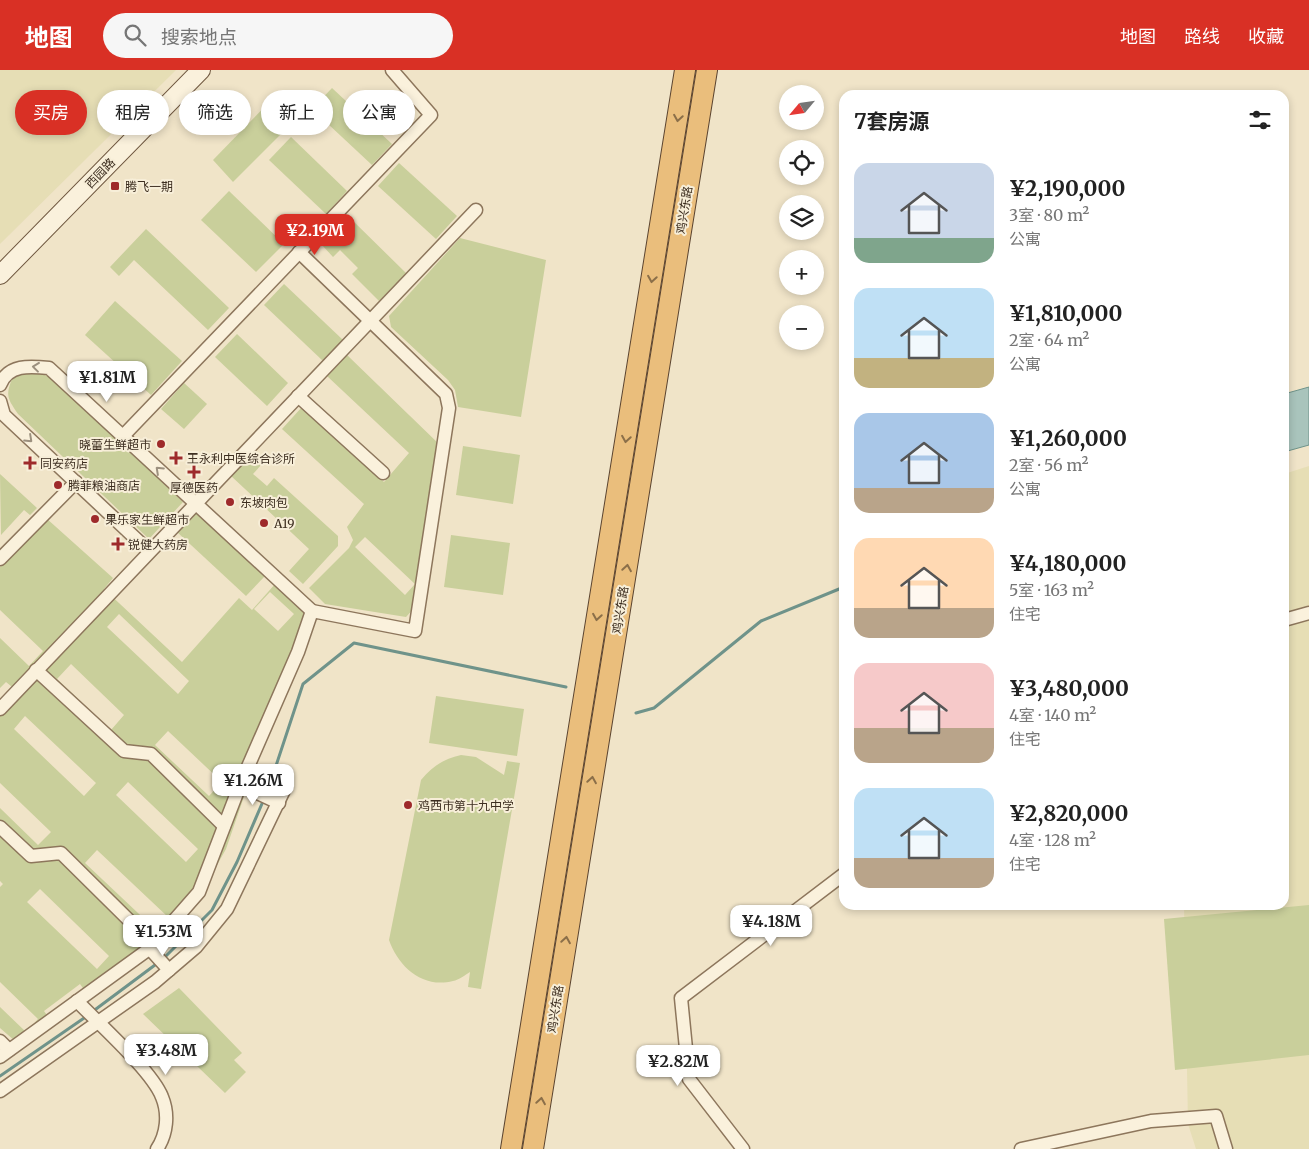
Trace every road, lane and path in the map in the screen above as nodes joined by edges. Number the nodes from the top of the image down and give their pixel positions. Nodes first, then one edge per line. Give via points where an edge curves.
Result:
1 (201, 70) edge
2 (392, 70) edge
3 (685, 70) edge
4 (707, 70) edge
5 (476, 210) dead end
6 (299, 252) junction
7 (0, 276) edge
8 (371, 320) junction
9 (1, 378) edge
10 (298, 396) junction
11 (0, 401) edge
12 (123, 436) junction
13 (383, 473) dead end
14 (76, 482) junction
15 (195, 503) junction
16 (149, 551) junction
17 (0, 559) edge
18 (312, 611) junction
19 (1309, 612) edge
20 (1289, 618) edge
21 (36, 670) junction
22 (0, 709) edge
23 (240, 784) junction
24 (286, 786) dead end
25 (279, 803) junction
26 (224, 826) junction
27 (0, 827) edge
28 (839, 878) edge
29 (151, 946) junction
30 (169, 970) junction
31 (77, 1001) junction
32 (97, 1022) junction
33 (3, 1049) edge
34 (0, 1091) edge
35 (157, 1149) edge
36 (511, 1149) edge
37 (533, 1149) edge
38 (743, 1149) edge
39 (1021, 1149) edge
40 (1226, 1149) edge

1 - 7 main road, 西园路
2 - 6 street via 431,115
3 -> 36 highway, 鸡兴东路
37 -> 4 highway, 鸡兴东路
5 - 8 street
6 - 8 street
6 - 12 street
8 - 10 street
8 - 18 street via 446,394 449,408 415,631
12 -> 9 street via 49,368 27,366
10 - 13 street
10 - 15 street
11 -> 14 street via 4,415
15 -> 12 street
14 - 16 street
14 - 17 street
15 - 16 street
15 - 18 street
16 - 21 street
18 - 23 street via 298,652
19 - 20 street
21 - 22 street
21 - 26 street via 124,752 151,754
23 - 25 street
23 - 26 street
24 - 25 street
25 - 30 street via 227,909 196,947
26 - 29 street via 199,892
27 - 29 street via 31,856 61,853
28 - 38 street via 681,998 689,1079
29 - 30 street
29 - 31 street
30 - 32 street
31 - 32 street
31 - 33 street
32 - 34 street
32 - 35 street via 151,1078 162,1097 167,1119 162,1142
39 - 40 street via 1151,1121 1216,1116

